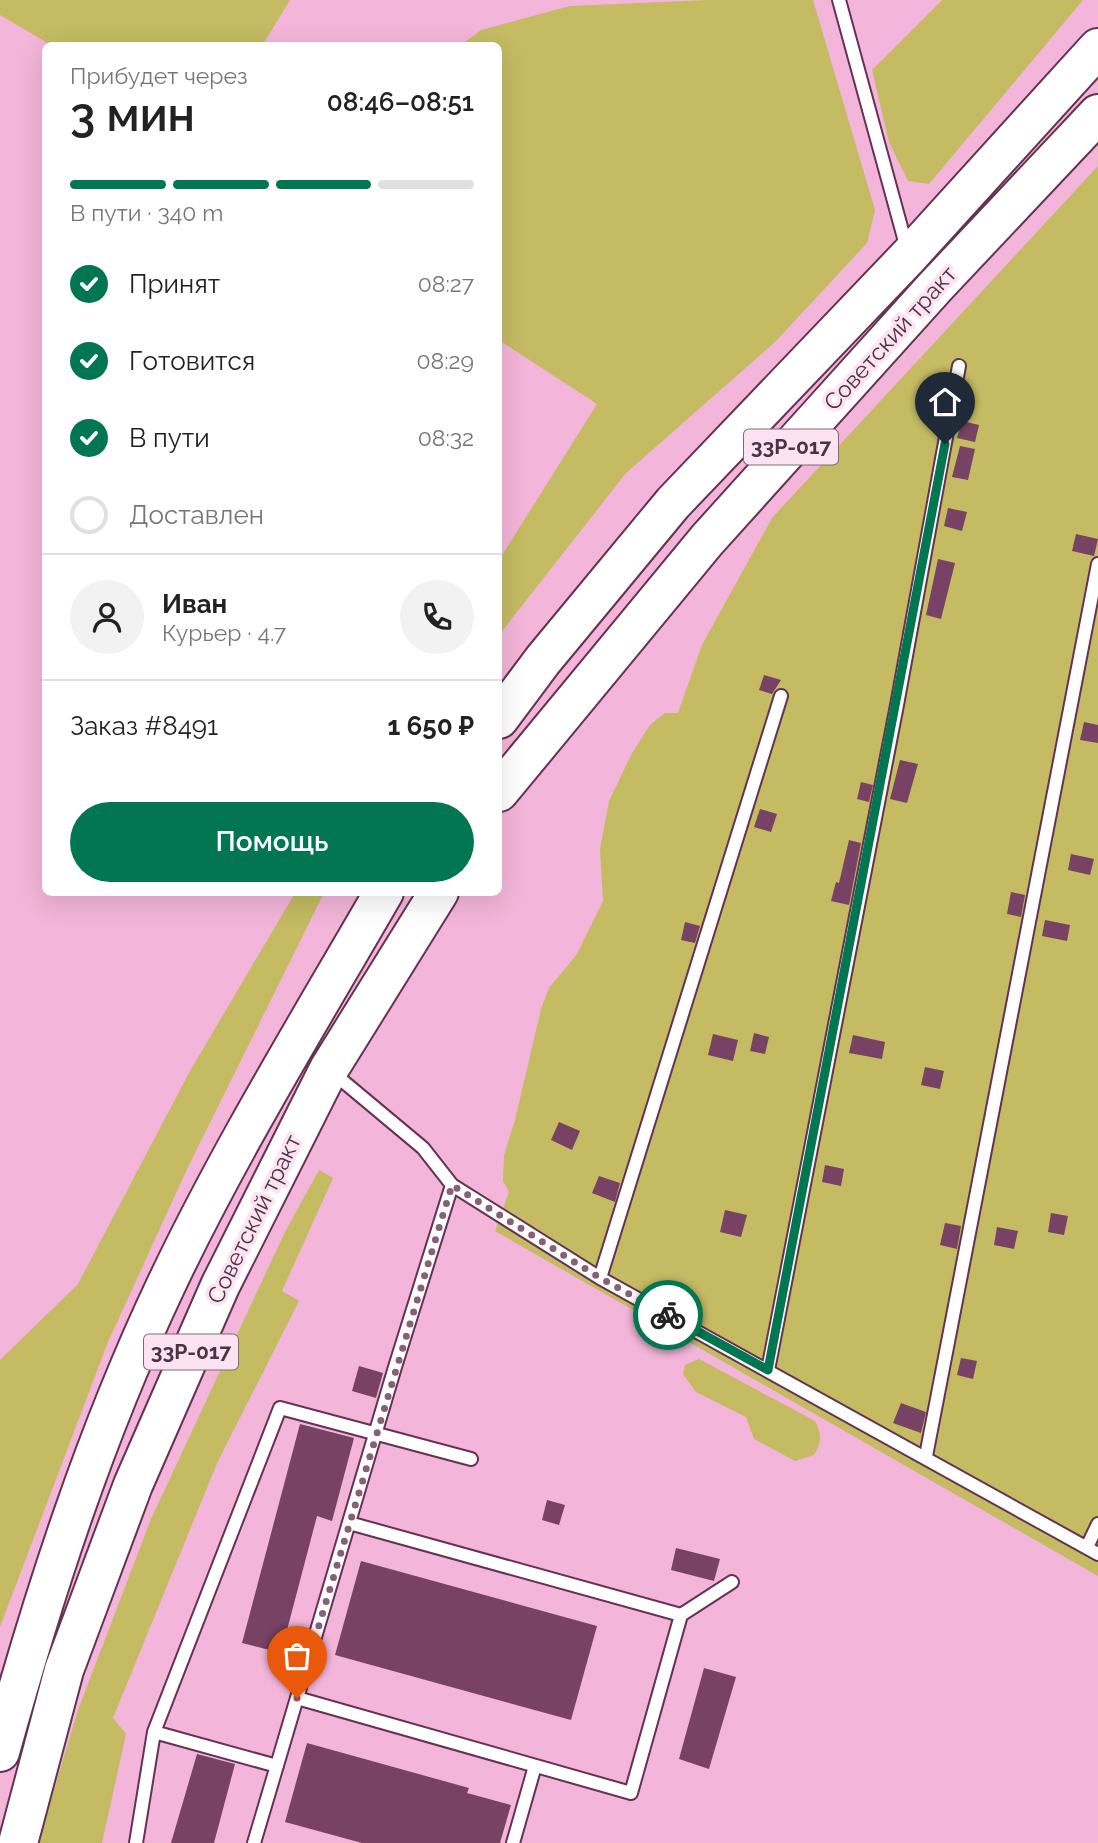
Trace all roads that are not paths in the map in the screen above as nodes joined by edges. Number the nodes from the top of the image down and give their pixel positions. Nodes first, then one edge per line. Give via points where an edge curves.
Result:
1 (839, 0) edge
2 (1098, 48) edge
3 (1098, 114) edge
4 (909, 256) junction
5 (960, 366) dead end
6 (1098, 564) edge
7 (780, 696) dead end
8 (502, 715) edge
9 (502, 788) edge
10 (382, 896) edge
11 (436, 896) edge
12 (328, 1069) junction
13 (452, 1185) junction
14 (600, 1278) junction
15 (768, 1370) junction
16 (375, 1434) junction
17 (926, 1456) junction
18 (471, 1459) dead end
19 (349, 1523) junction
20 (1098, 1524) edge
21 (1093, 1550) edge
22 (732, 1582) dead end
23 (681, 1615) junction
24 (297, 1698) junction
25 (154, 1732) junction
26 (0, 1752) edge
27 (277, 1766) junction
28 (535, 1766) junction
29 (18, 1843) edge
30 (136, 1843) edge
31 (254, 1843) edge
32 (513, 1843) edge

1 - 4 lane
2 - 4 highway, Советский тракт / 33Р-017
3 - 9 highway, Советский тракт / 33Р-017 via 707,540
4 - 8 highway, Советский тракт / 33Р-017 via 673,503
5 - 15 lane
6 - 17 lane
7 - 14 lane
10 - 26 highway, Советский тракт / 33Р-017 via 262,1103 166,1285 86,1475
11 - 12 highway, Советский тракт / 33Р-017
12 - 13 lane via 423,1148
12 - 29 highway, Советский тракт / 33Р-017 via 220,1286 133,1485 64,1670
13 - 14 lane
13 - 16 lane
14 - 15 lane
15 - 17 lane
16 - 18 lane
16 - 19 lane
16 - 25 lane via 280,1408
17 - 21 lane
19 - 23 lane
19 - 24 lane
20 - 21 lane
22 - 23 lane
23 - 28 lane via 631,1793
24 - 27 lane
24 - 28 lane
25 - 27 lane
25 - 30 lane
27 - 31 lane
28 - 32 lane

